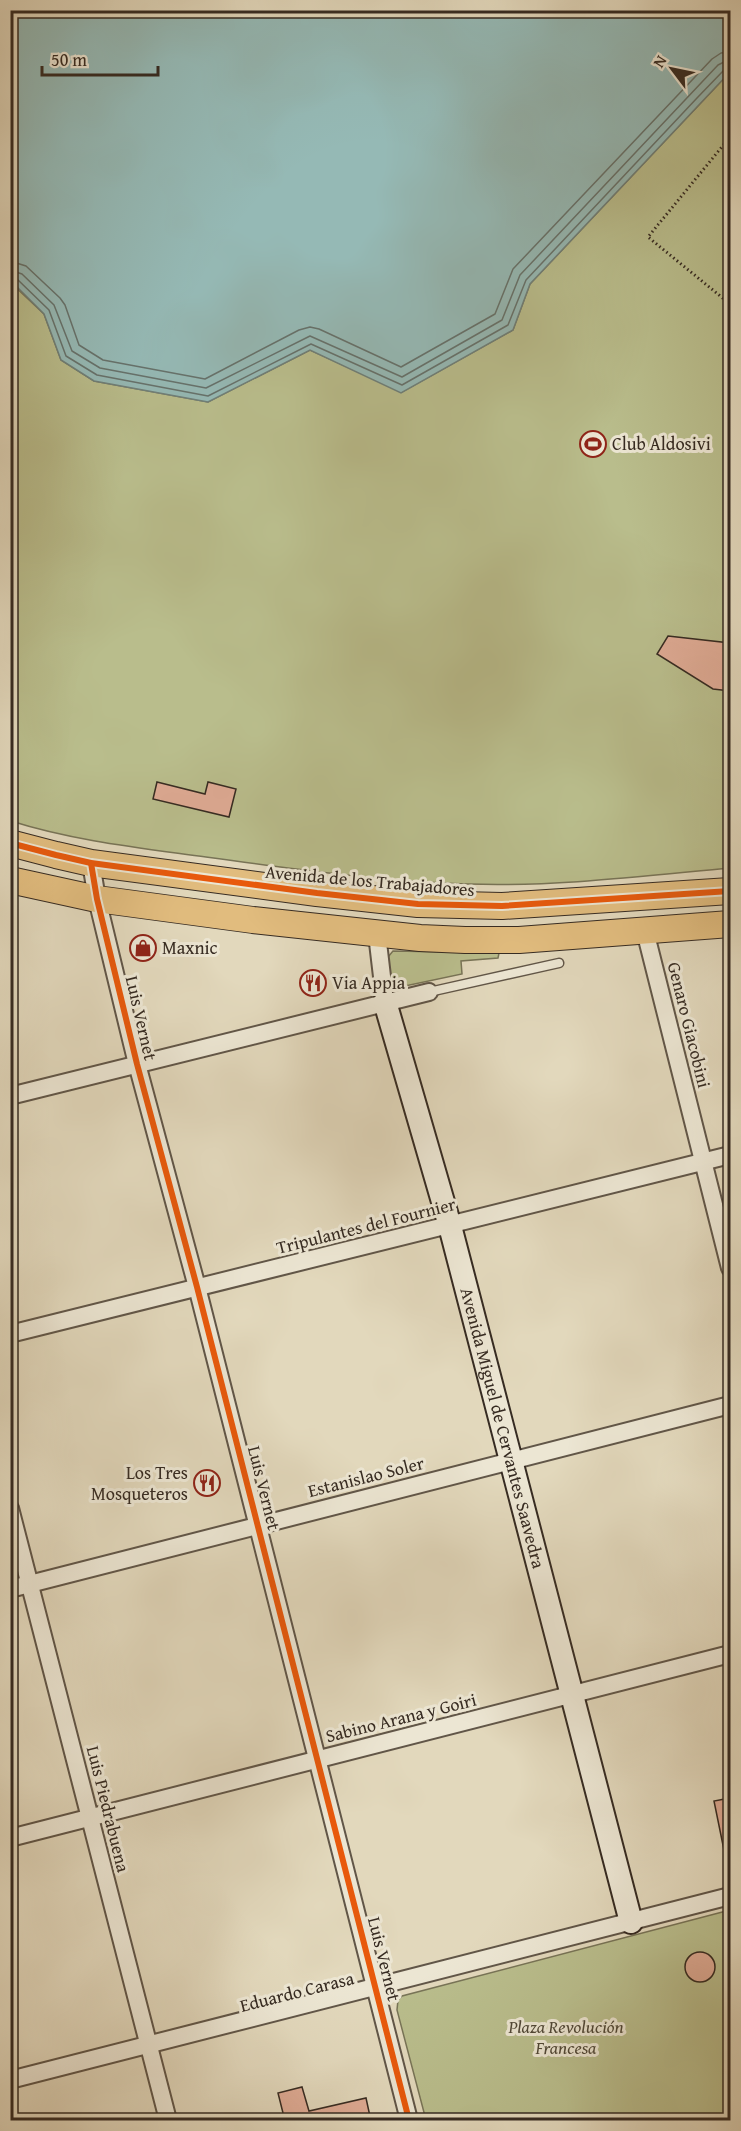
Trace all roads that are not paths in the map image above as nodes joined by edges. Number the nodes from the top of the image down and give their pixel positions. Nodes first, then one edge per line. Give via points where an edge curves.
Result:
1 (10, 843) edge
2 (91, 863) junction
3 (10, 880) edge
4 (730, 891) edge
5 (97, 899) junction
6 (730, 924) edge
7 (645, 931) junction
8 (377, 934) junction
9 (559, 963) dead end
10 (429, 992) joint
11 (385, 1002) junction
12 (137, 1064) junction
13 (10, 1096) edge
14 (730, 1155) edge
15 (704, 1161) junction
16 (450, 1226) junction
17 (730, 1268) edge
18 (197, 1287) junction
19 (10, 1334) edge
20 (730, 1405) edge
21 (511, 1460) junction
22 (10, 1508) edge
23 (258, 1525) junction
24 (30, 1584) junction
25 (10, 1589) edge
26 (730, 1654) edge
27 (572, 1694) junction
28 (318, 1760) junction
29 (91, 1818) junction
30 (10, 1838) edge
31 (730, 1896) edge
32 (631, 1922) junction
33 (376, 1987) junction
34 (149, 2045) junction
35 (10, 2080) edge
36 (168, 2121) edge
37 (410, 2121) edge

1 - 2 main road, Avenida de los Trabajadores
2 - 4 main road, Avenida de los Trabajadores via 418,903 502,906
2 - 5 street, Luis Vernet
3 - 5 main road
5 - 8 main road
5 - 12 street, Luis Vernet
6 - 7 main road
7 - 8 main road via 487,940
7 - 15 street, Genaro Giacobini
8 - 11 street, Avenida Miguel de Cervantes Saavedra
9 - 10 lane
10 - 11 street
11 - 12 street
11 - 16 street, Avenida Miguel de Cervantes Saavedra
12 - 13 street
12 - 18 street, Luis Vernet
14 - 15 street, Tripulantes del Fournier
15 - 16 street, Tripulantes del Fournier
15 - 17 street, Genaro Giacobini
16 - 18 street, Tripulantes del Fournier
16 - 21 street, Avenida Miguel de Cervantes Saavedra
18 - 19 street, Tripulantes del Fournier
18 - 23 street, Luis Vernet
20 - 21 street, Estanislao Soler
21 - 23 street, Estanislao Soler
21 - 27 street, Avenida Miguel de Cervantes Saavedra
22 - 24 street, Luis Piedrabuena
23 - 24 street, Estanislao Soler
23 - 28 street, Luis Vernet
24 - 25 street, Estanislao Soler
24 - 29 street, Luis Piedrabuena
26 - 27 street, Sabino Arana y Goiri
27 - 28 street, Sabino Arana y Goiri
27 - 32 street, Avenida Miguel de Cervantes Saavedra
28 - 29 street, Sabino Arana y Goiri
28 - 33 street, Luis Vernet
29 - 30 street, Sabino Arana y Goiri
29 - 34 street, Luis Piedrabuena
31 - 32 street, Eduardo Carasa
32 - 33 street, Eduardo Carasa
33 - 34 street, Eduardo Carasa
33 - 37 street, Luis Vernet
34 - 35 street, Eduardo Carasa
34 - 36 street, Luis Piedrabuena

